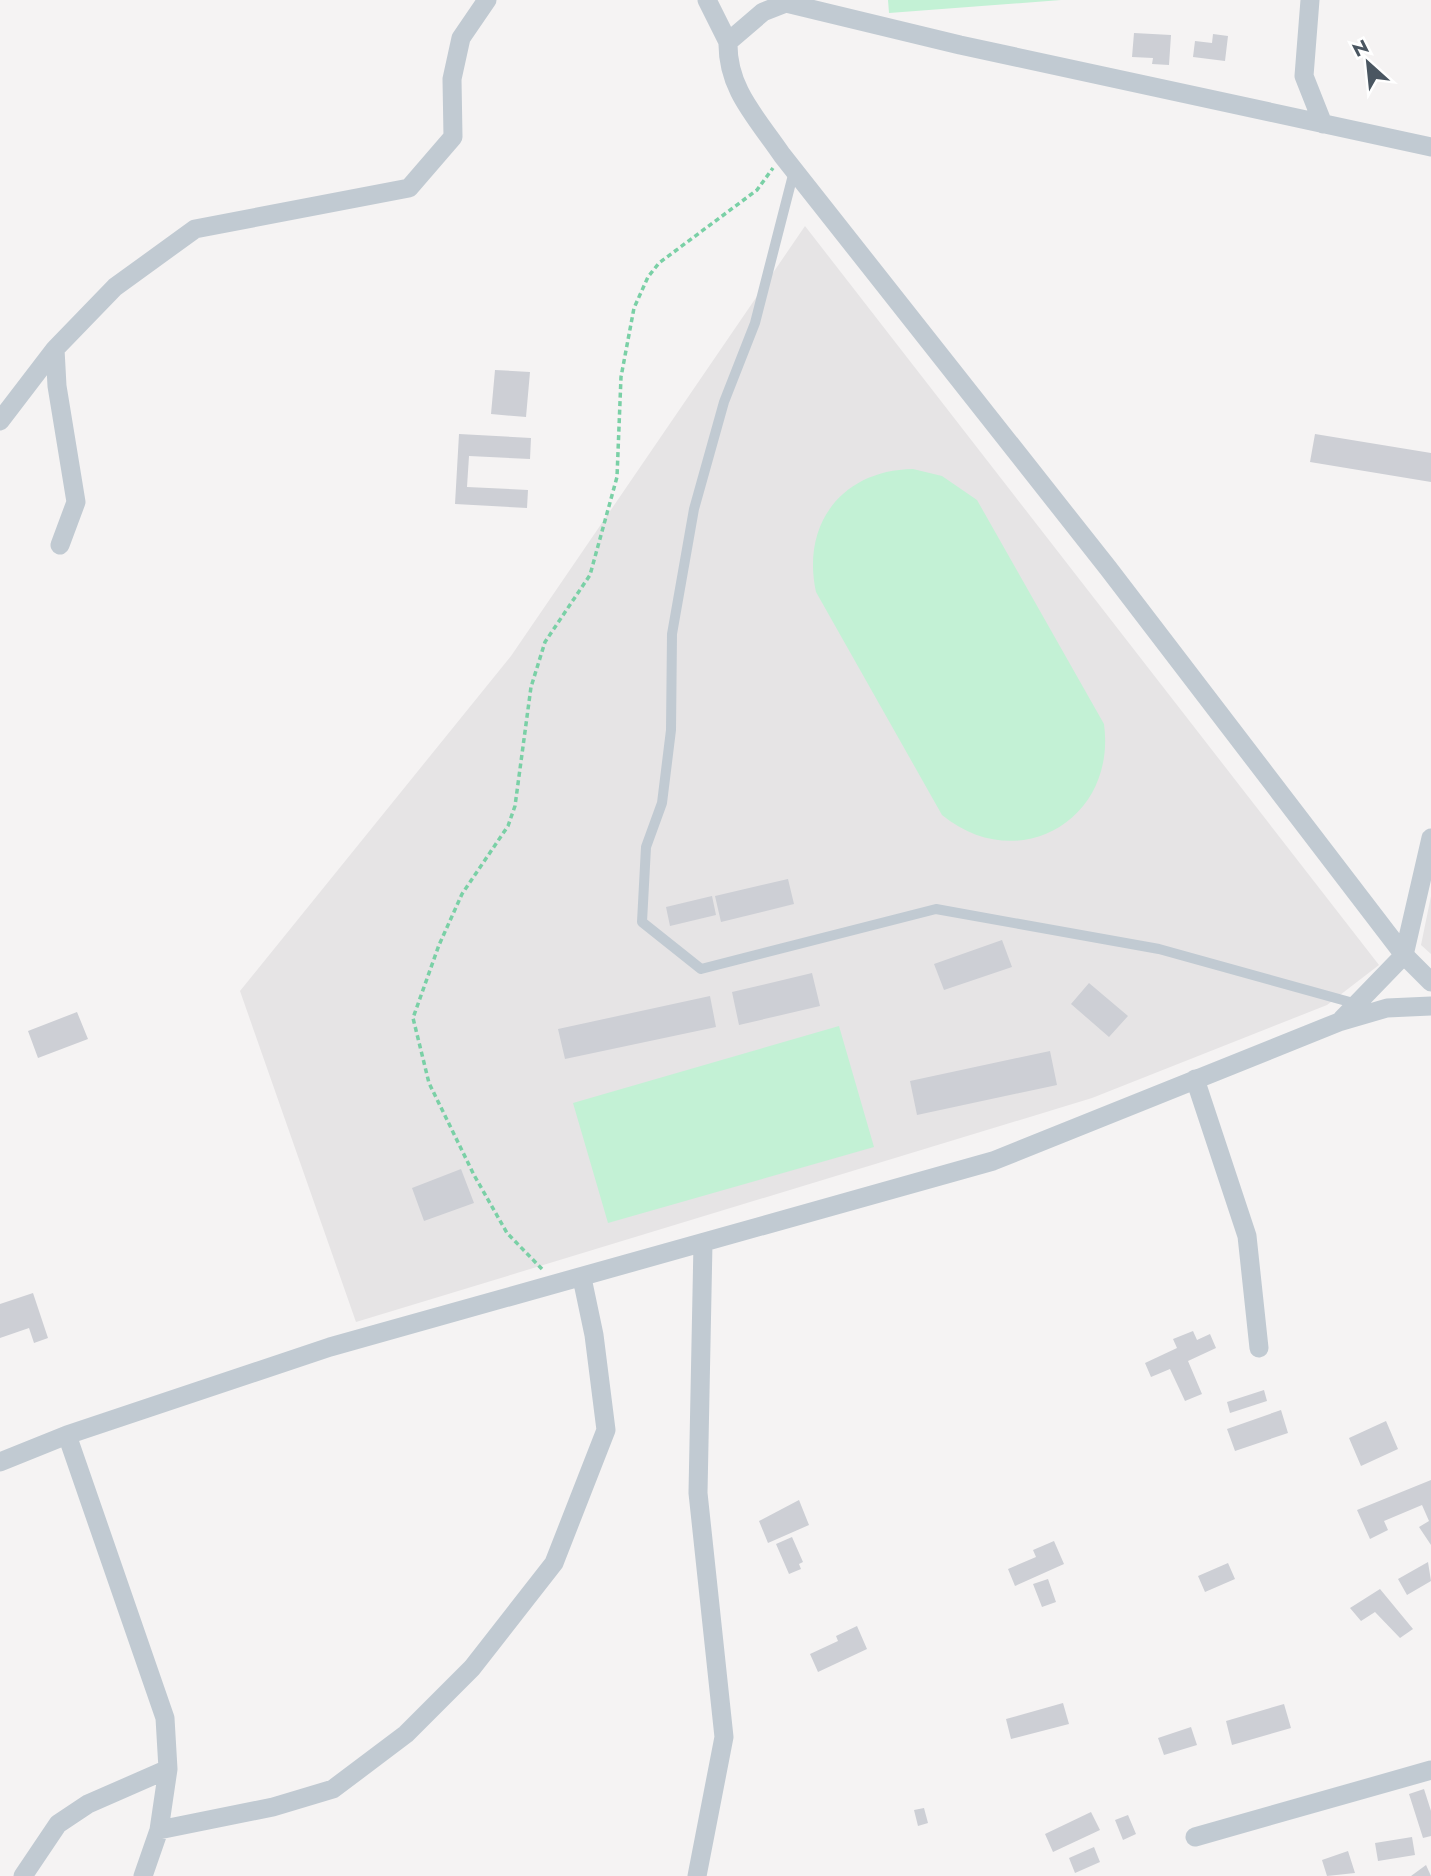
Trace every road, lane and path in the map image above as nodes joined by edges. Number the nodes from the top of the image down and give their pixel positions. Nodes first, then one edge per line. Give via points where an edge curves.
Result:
1 (487, 0) edge
2 (707, 0) edge
3 (1310, 0) edge
4 (728, 42) junction
5 (1323, 124) junction
6 (1431, 146) edge
7 (788, 163) junction
8 (55, 349) junction
9 (0, 421) edge
10 (60, 545) dead end
11 (1431, 838) edge
12 (1404, 955) junction
13 (1431, 982) edge
14 (1357, 1004) junction
15 (1431, 1006) edge
16 (1339, 1022) junction
17 (1195, 1079) junction
18 (703, 1243) junction
19 (582, 1278) junction
20 (558, 1285) junction
21 (1259, 1348) dead end
22 (67, 1435) junction
23 (0, 1462) edge
24 (168, 1769) junction
25 (1431, 1770) edge
26 (159, 1830) junction
27 (1195, 1837) dead end
28 (23, 1876) edge
29 (143, 1876) edge
30 (698, 1876) edge

1 - 8 street via 461,38 452,79 453,136 409,188 195,229 115,287
2 - 4 street
3 - 5 street via 1304,76
4 - 5 street via 763,12 786,4
4 - 7 street via 728,64 735,85
5 - 6 street
7 - 12 street via 1108,568
7 - 14 lane via 755,323 724,401 694,509 672,634 671,730 662,803 646,847 642,922 701,969 936,909 1159,949
7 - 20 path via 659,263 634,308 621,377 617,477 590,575 545,642 531,687 515,806 508,826 462,894 413,1018 429,1083 474,1175 507,1233
8 - 9 street
8 - 10 street via 76,502
11 - 12 street
12 - 13 street
12 - 14 street
14 - 16 street
15 - 16 street via 1387,1008
16 - 17 street
17 - 18 street via 993,1161
17 - 21 street via 1247,1236
18 - 19 street
18 - 30 street via 698,1493 724,1737
19 - 20 street
19 - 26 street via 606,1430 554,1563 472,1668 406,1734 333,1789 273,1807
20 - 22 street via 330,1347
22 - 23 street
22 - 24 street via 164,1718
24 - 26 street
24 - 28 street via 88,1804 58,1824
25 - 27 street
26 - 29 street

